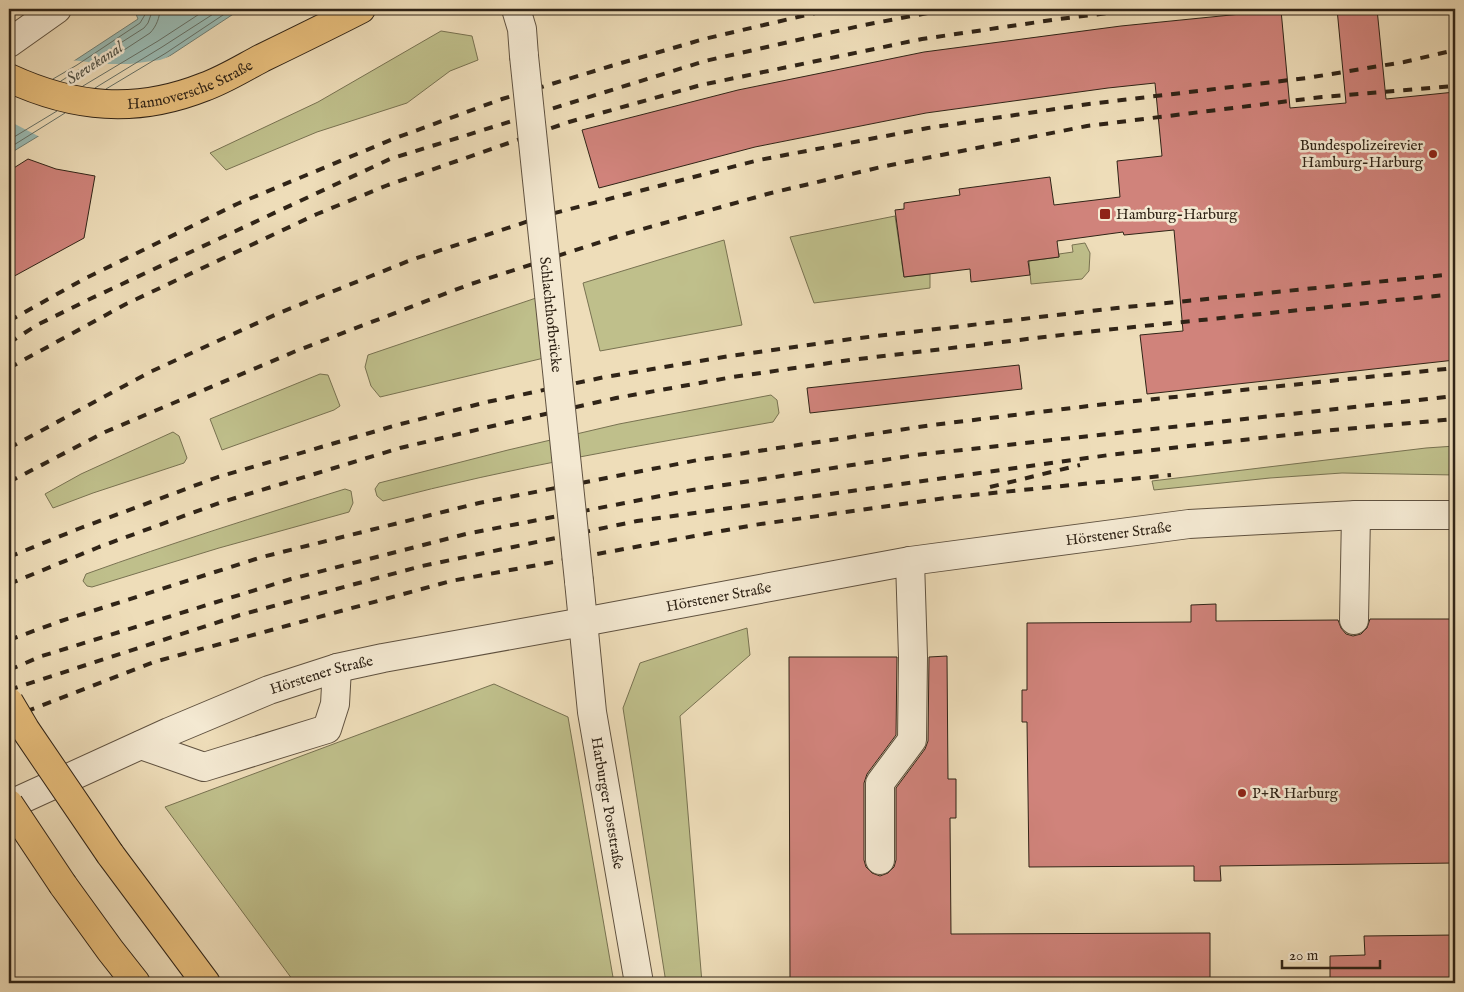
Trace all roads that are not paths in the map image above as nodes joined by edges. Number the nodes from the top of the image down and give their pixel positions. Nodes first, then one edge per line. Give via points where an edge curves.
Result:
1 (57, 9) edge
2 (361, 9) edge
3 (516, 9) edge
4 (9, 43) edge
5 (9, 78) edge
6 (1356, 515) junction
7 (1455, 515) edge
8 (910, 561) junction
9 (1354, 620) dead end
10 (583, 622) junction
11 (337, 668) junction
12 (9, 702) edge
13 (141, 745) junction
14 (9, 804) edge
15 (880, 860) dead end
16 (136, 983) edge
17 (206, 983) edge
18 (639, 983) edge

1 - 4 street
2 - 5 main road, Hannoversche Straße via 205,87 166,100 109,105 88,103
3 - 10 street, Schlachthofbrücke, bridge via 522,29
6 - 7 street, Hörstener Straße
6 - 8 street, Hörstener Straße via 1189,524
6 - 9 street
8 - 10 street, Hörstener Straße
8 - 15 street via 912,740 880,783
10 - 11 street, Hörstener Straße
10 - 18 street, Harburger Poststraße via 592,712
11 - 13 street, Hörstener Straße via 268,690
11 - 13 street via 335,704 327,729 204,767
12 - 17 main road, bridge via 110,854
13 - 14 street, Hörstener Straße
14 - 16 main road, bridge via 63,885

